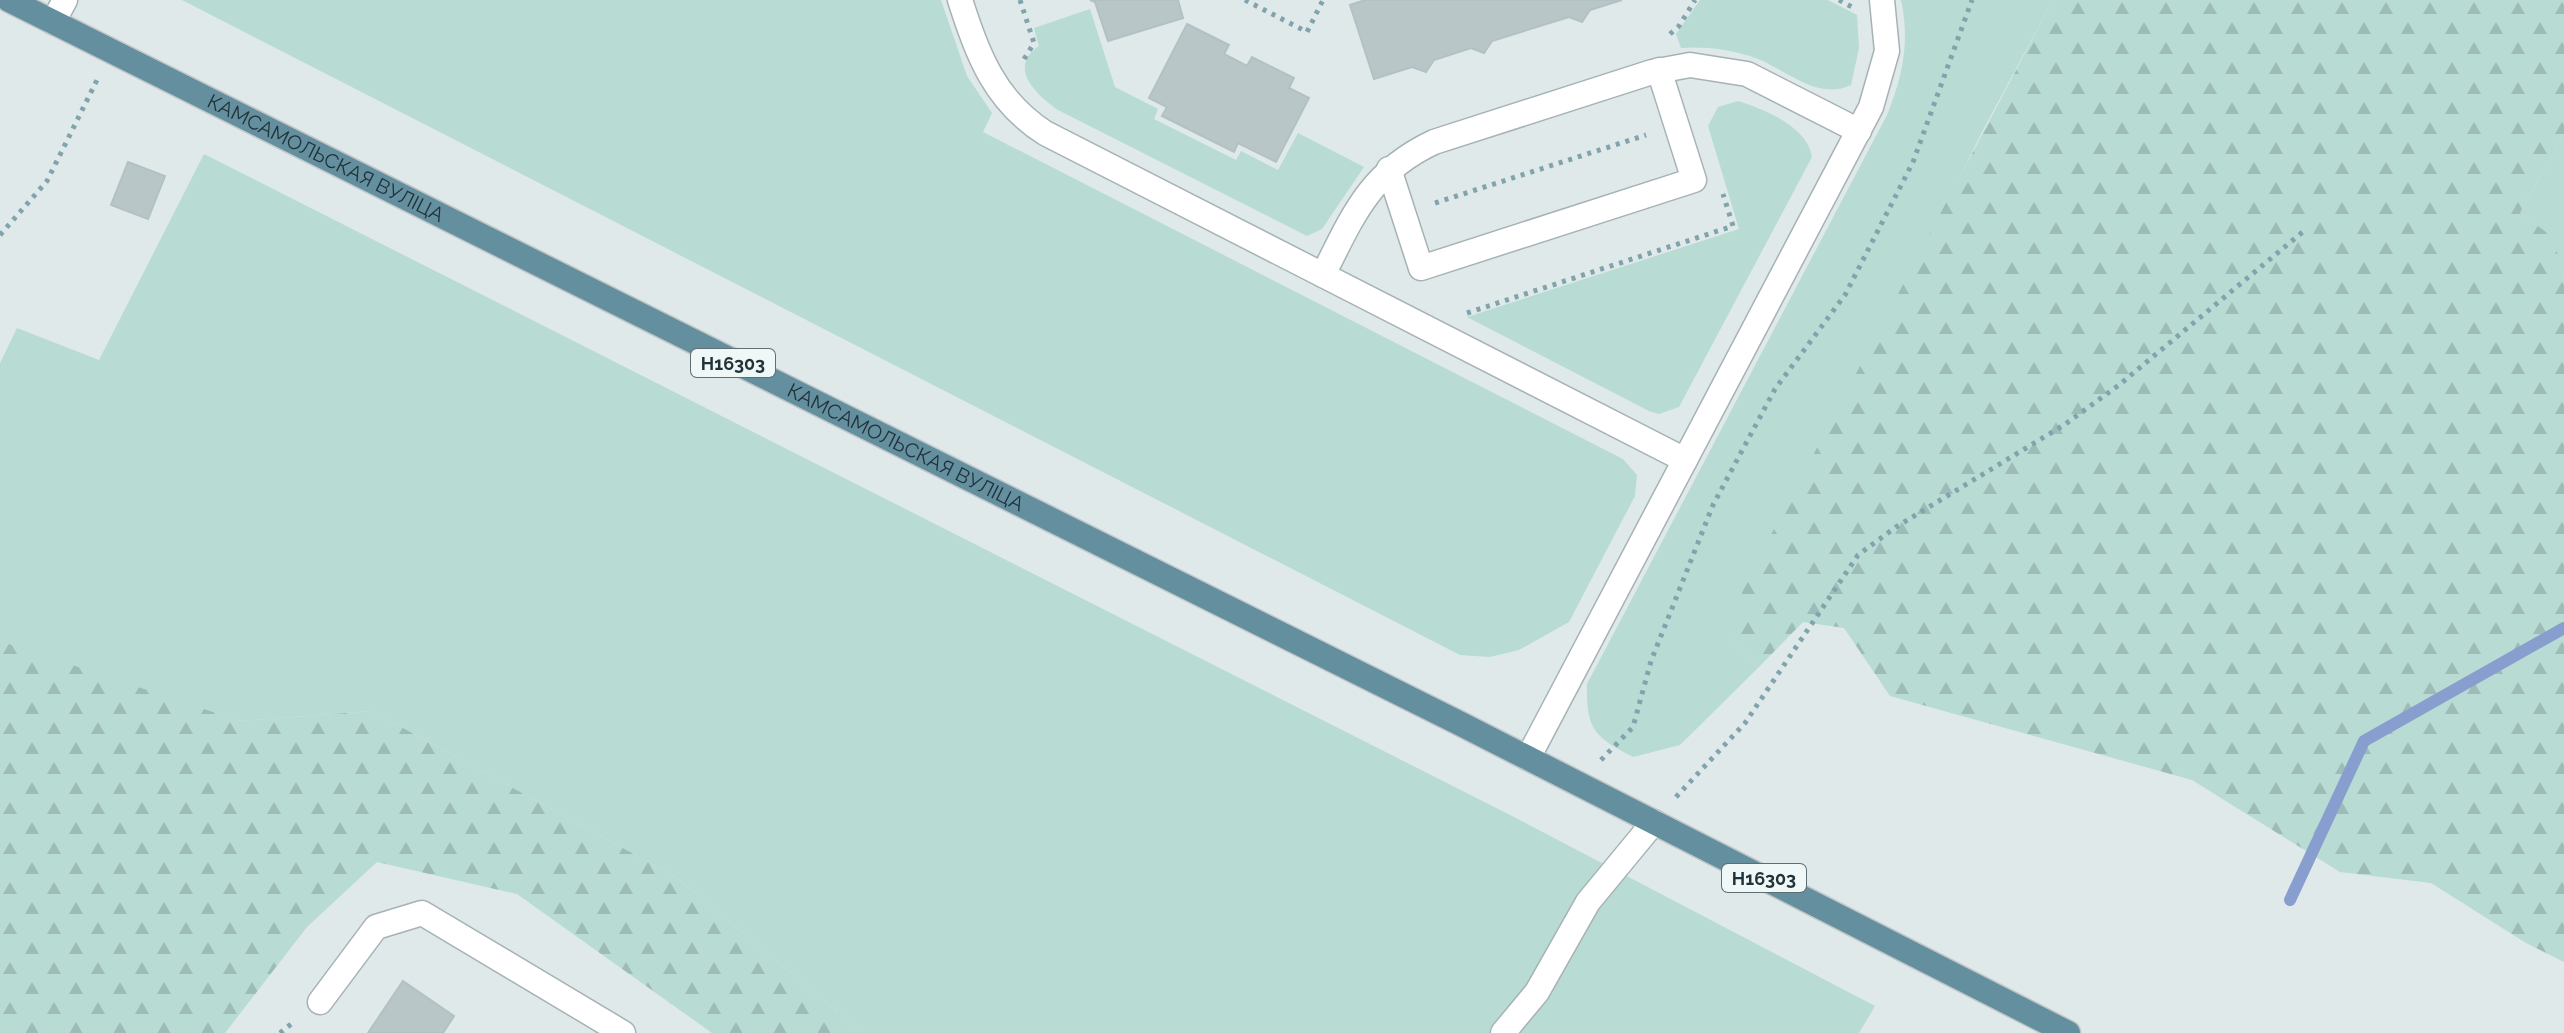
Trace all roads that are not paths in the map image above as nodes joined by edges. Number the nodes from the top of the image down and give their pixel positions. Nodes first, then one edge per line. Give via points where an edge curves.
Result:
1 (9, 0) edge
2 (65, 0) edge
3 (960, 0) edge
4 (1882, 0) edge
5 (53, 22) junction
6 (1659, 70) junction
7 (1859, 131) junction
8 (1389, 169) junction
9 (1323, 275) junction
10 (1685, 460) junction
11 (1528, 758) junction
12 (1654, 822) junction
13 (320, 1002) dead end
14 (623, 1033) edge
15 (1503, 1033) edge
16 (2068, 1033) edge

1 - 5 main road, КАМСАМОЛЬСКАЯ ВУЛІЦА / Н16303
2 - 5 street
3 - 9 street via 984,68 1024,119
4 - 7 street via 1887,51 1882,80
5 - 11 main road, КАМСАМОЛЬСКАЯ ВУЛІЦА / Н16303
6 - 7 street via 1709,66 1747,74
6 - 8 street via 1434,142
6 - 8 street via 1694,180 1421,268
7 - 10 street
8 - 9 street via 1361,201
9 - 10 street
10 - 11 street
11 - 12 main road, Н16303
12 - 15 street via 1588,902 1537,992
12 - 16 main road, Н16303
13 - 14 street via 376,927 422,913

